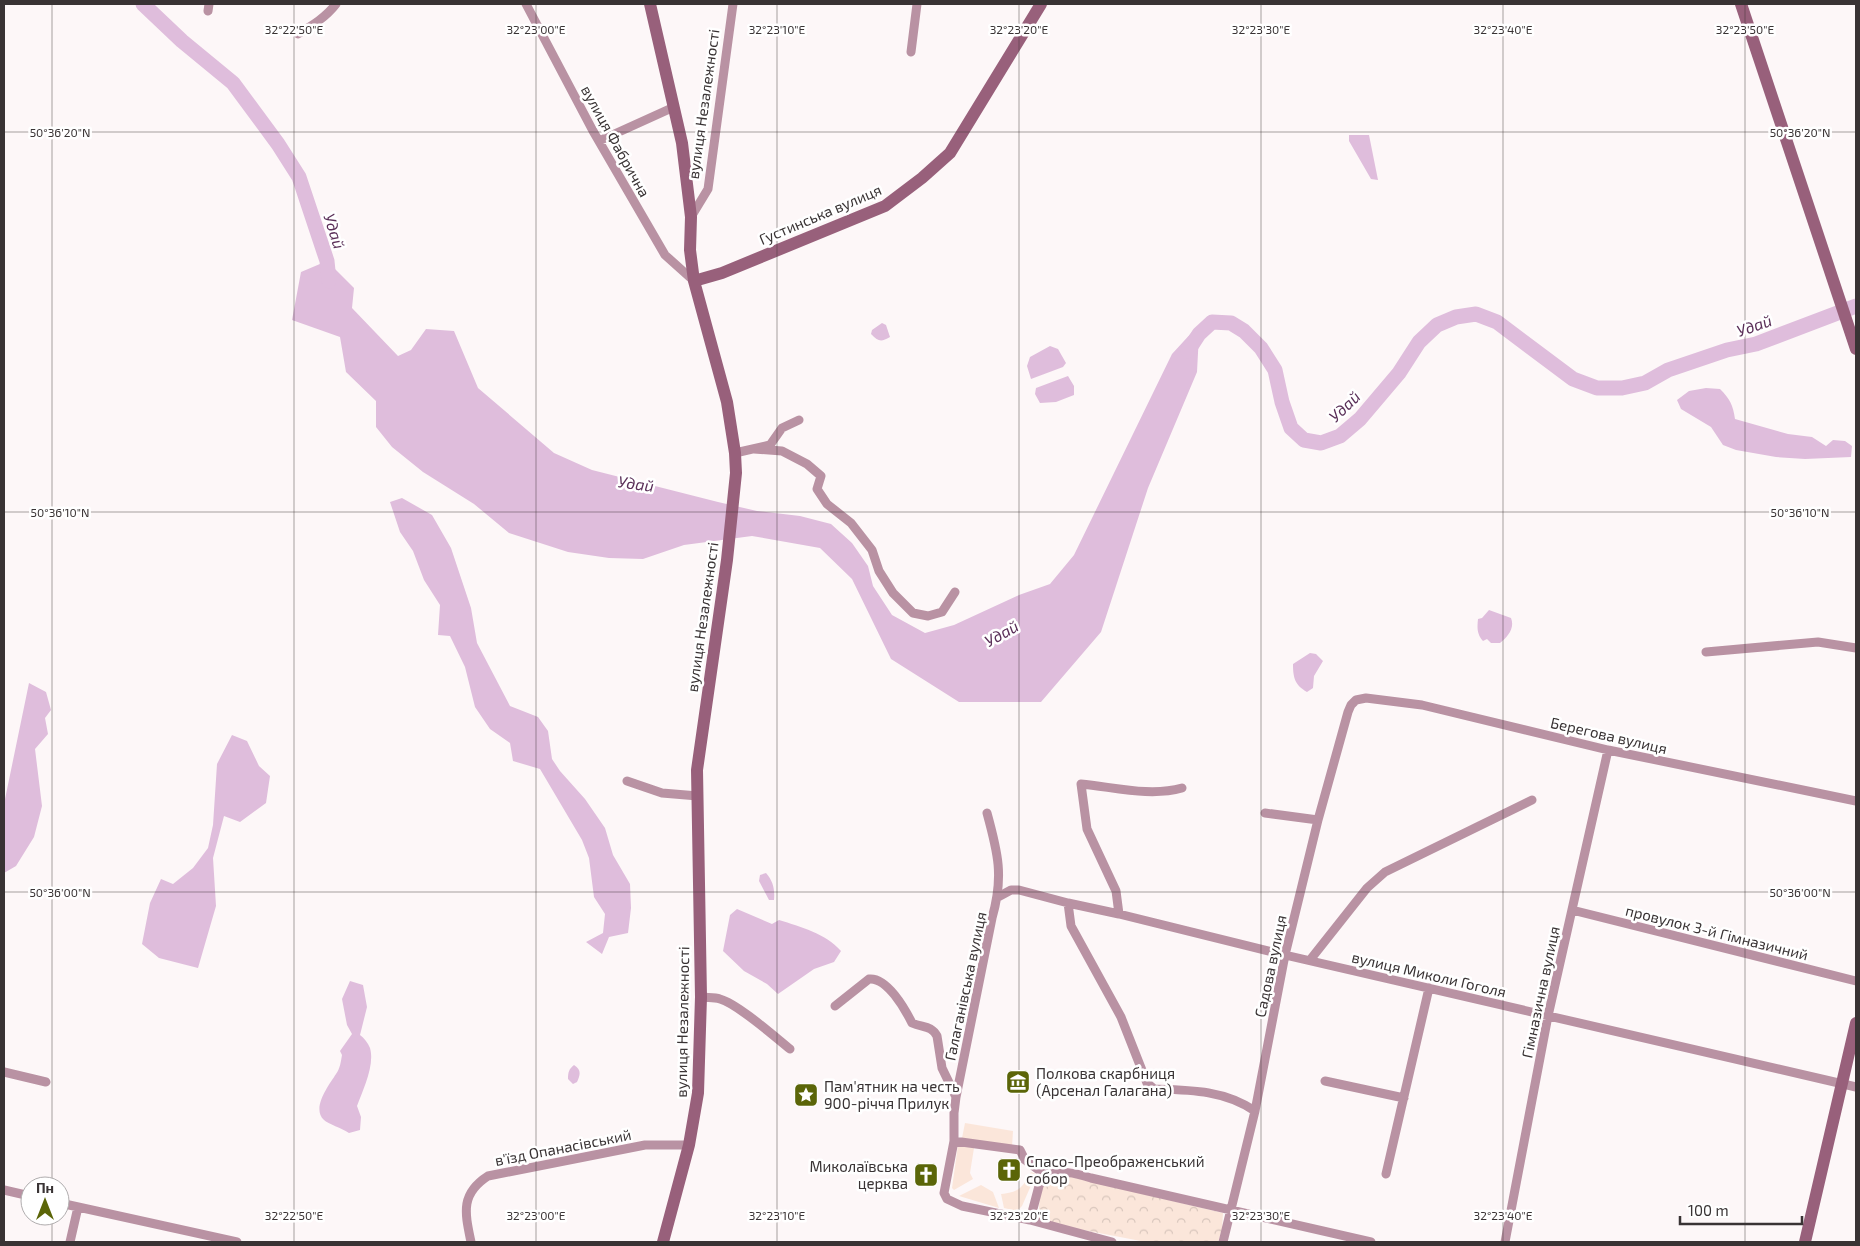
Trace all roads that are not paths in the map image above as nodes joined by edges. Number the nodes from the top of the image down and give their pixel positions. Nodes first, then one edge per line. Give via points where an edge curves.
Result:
1 (336, 4) edge
2 (526, 4) edge
3 (650, 4) edge
4 (733, 4) edge
5 (917, 4) edge
6 (1041, 4) edge
7 (1741, 4) edge
8 (298, 34) dead end
9 (911, 52) dead end
10 (674, 107) junction
11 (599, 141) junction
12 (691, 217) junction
13 (694, 281) junction
14 (1856, 349) edge
15 (799, 420) dead end
16 (754, 449) junction
17 (735, 453) junction
18 (955, 592) dead end
19 (1856, 648) edge
20 (1706, 652) dead end
21 (1356, 700) joint
22 (1608, 750) junction
23 (627, 781) dead end
24 (1182, 788) dead end
25 (698, 796) junction
26 (1532, 800) dead end
27 (1856, 801) edge
28 (987, 813) dead end
29 (1265, 813) dead end
30 (1318, 820) junction
31 (998, 898) junction
32 (1068, 904) junction
33 (1572, 910) junction
34 (1119, 914) junction
35 (1285, 955) junction
36 (1310, 960) junction
37 (1856, 981) edge
38 (1429, 988) junction
39 (701, 997) junction
40 (835, 1006) dead end
41 (1548, 1016) junction
42 (1856, 1023) edge
43 (790, 1049) dead end
44 (4, 1072) edge
45 (1324, 1081) dead end
46 (46, 1082) dead end
47 (1842, 1083) junction
48 (1856, 1087) edge
49 (956, 1096) junction
50 (1404, 1098) junction
51 (1255, 1111) junction
52 (954, 1141) junction
53 (689, 1145) junction
54 (1044, 1174) junction
55 (1386, 1174) dead end
56 (4, 1190) edge
57 (20, 1194) edge
58 (70, 1205) edge
59 (78, 1207) junction
60 (1231, 1210) junction
61 (1030, 1220) junction
62 (70, 1242) edge
63 (237, 1242) edge
64 (471, 1242) edge
65 (663, 1242) edge
66 (1112, 1242) edge
67 (1223, 1242) edge
68 (1371, 1242) edge
69 (1505, 1242) edge
70 (1805, 1242) edge

1 - 8 street via 330,13
2 - 11 street, вулиця Фабрична
3 - 10 main road
4 - 12 street, вулиця Незалежності via 708,189
5 - 9 street
6 - 13 main road, Густинська вулиця via 950,153 922,178 885,206 722,274
7 - 14 main road
10 - 11 street
10 - 12 main road
11 - 13 street, вулиця Фабрична via 665,255
12 - 13 main road, вулиця Незалежності via 690,250
13 - 17 main road, вулиця Незалежності via 727,402
15 - 16 street via 782,428 770,445
16 - 17 street
16 - 18 street via 782,451 807,464 821,476 817,488 827,504 850,523 872,550 888,586 913,613 928,616 942,612
17 - 25 main road, вулиця Незалежності via 736,472 726,560 697,770
19 - 20 street via 1818,642
21 - 22 street, Берегова вулиця via 1366,698 1422,705
21 - 30 street, Садова вулиця via 1348,712
22 - 27 street, Берегова вулиця
22 - 33 street, Гімназична вулиця
23 - 25 street via 662,793
24 - 34 street via 1143,791 1081,784 1087,830 1116,891
25 - 39 main road, вулиця Незалежності
26 - 36 street via 1385,872 1367,888
28 - 31 street, Галаганівська вулиця via 998,858
29 - 30 street
30 - 35 street, Садова вулиця
31 - 32 street, вулиця Миколи Гоголя via 1011,890 1019,890
31 - 49 street, Галаганівська вулиця
32 - 34 street, вулиця Миколи Гоголя
32 - 51 street via 1071,926 1120,1018 1147,1083 1154,1089 1208,1091 1242,1102
33 - 37 street, провулок 3-й Гімназичний
33 - 41 street, Гімназична вулиця
34 - 35 street, вулиця Миколи Гоголя
35 - 36 street, вулиця Миколи Гоголя
35 - 51 street, Садова вулиця
36 - 38 street, вулиця Миколи Гоголя
38 - 41 street, вулиця Миколи Гоголя
38 - 50 street
39 - 43 street via 727,1002
39 - 53 main road, вулиця Незалежності via 698,1093
40 - 49 street via 869,979 878,980 898,998 912,1022 929,1027 937,1036 942,1068
41 - 47 street, вулиця Миколи Гоголя
41 - 69 street, Гімназична вулиця
42 - 47 main road
44 - 46 street
45 - 50 street
47 - 48 street, вулиця Миколи Гоголя
47 - 70 main road
49 - 52 street, Галаганівська вулиця
50 - 55 street
51 - 60 street, Садова вулиця
52 - 54 street via 1020,1150 1025,1160
52 - 61 street, Галаганівська вулиця via 944,1193 946,1199 962,1206
53 - 64 street, в'їзд Опанасівський via 645,1145 488,1176 478,1183 465,1204
53 - 65 main road, вулиця Незалежності
54 - 60 street via 1074,1172
54 - 61 street
56 - 57 street
58 - 59 street
59 - 62 street
59 - 63 street
60 - 67 street, Садова вулиця
60 - 68 street
61 - 66 street

